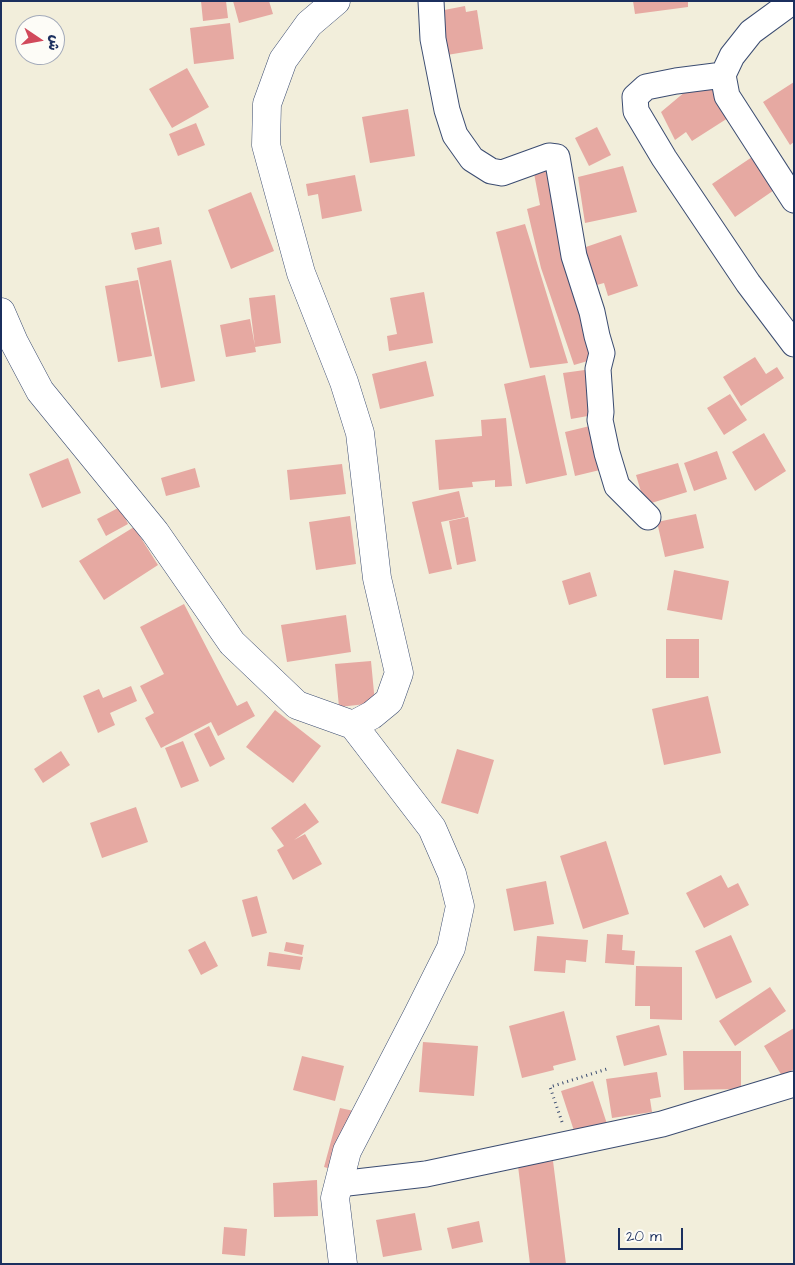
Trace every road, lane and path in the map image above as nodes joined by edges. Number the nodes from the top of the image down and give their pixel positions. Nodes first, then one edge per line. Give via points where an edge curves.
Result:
1 (336, 1) edge
2 (431, 1) edge
3 (794, 3) edge
4 (724, 75) junction
5 (794, 200) edge
6 (1, 312) edge
7 (794, 344) edge
8 (648, 517) dead end
9 (353, 726) junction
10 (607, 1068) dead end
11 (794, 1084) edge
12 (570, 1144) junction
13 (339, 1184) junction
14 (343, 1264) edge

1 - 9 street via 309,24 283,60 267,104 266,145 302,273 360,433 377,578 399,673 390,701
2 - 8 street via 433,39 447,110 455,135 472,159 491,171 502,173 550,156 557,157 574,256 602,353 598,369 600,420 607,453 617,486
3 - 4 street via 751,32 732,56
4 - 5 street via 727,96
4 - 7 street via 646,87 635,97 636,111 748,283
6 - 9 street via 40,391 155,532 232,643 297,705
9 - 13 street via 432,828 452,874 460,906 451,948 347,1152
10 - 12 path via 550,1087
11 - 12 street via 662,1124
12 - 13 street via 426,1174
13 - 14 street via 335,1198

